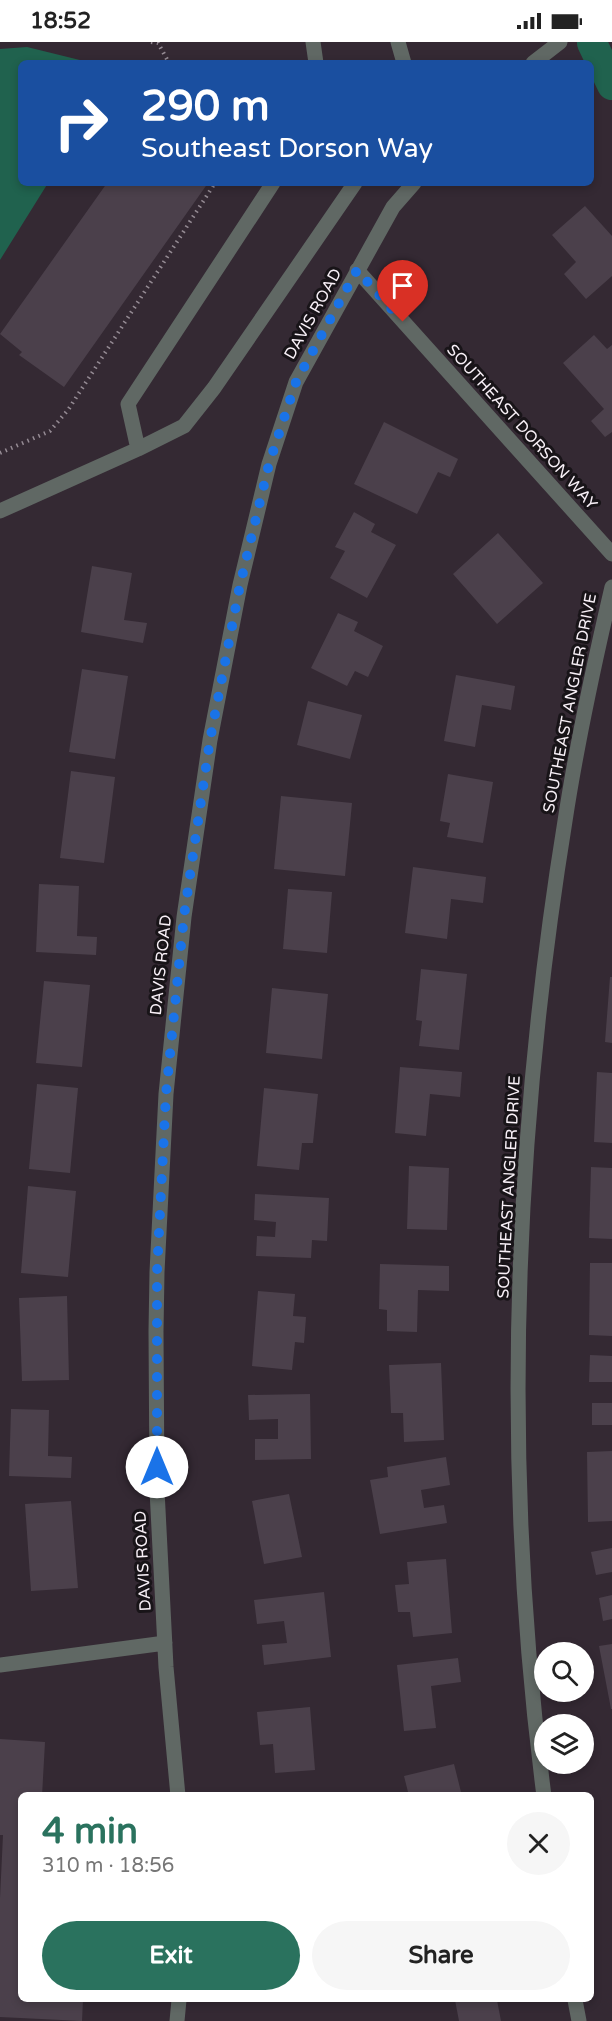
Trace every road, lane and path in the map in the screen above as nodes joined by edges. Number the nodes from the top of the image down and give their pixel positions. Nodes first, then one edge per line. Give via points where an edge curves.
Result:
1 (151, 42) edge
2 (313, 42) edge
3 (398, 42) edge
4 (560, 42) edge
5 (167, 60) edge
6 (316, 60) edge
7 (403, 60) edge
8 (537, 60) edge
9 (213, 186) edge
10 (271, 186) edge
11 (354, 186) edge
12 (411, 186) edge
13 (357, 270) junction
14 (138, 449) junction
15 (0, 453) edge
16 (0, 510) edge
17 (612, 554) edge
18 (612, 587) edge
19 (165, 1643) junction
20 (0, 1665) edge
21 (178, 1792) edge
22 (544, 1792) edge
23 (179, 2002) edge
24 (575, 2002) edge
25 (177, 2021) edge
26 (579, 2021) edge

1 - 5 path via 158,43
2 - 6 street
3 - 7 street
4 - 8 street
9 - 15 path via 68,410 50,431
10 - 14 street via 128,404
11 - 14 street via 184,426
12 - 13 street, DAVIS ROAD via 393,207
13 - 17 street, SOUTHEAST DORSON WAY
13 - 19 street, DAVIS ROAD via 296,382 269,464 240,585 210,740 184,916 166,1094 157,1272 157,1490
14 - 16 street
18 - 22 street, SOUTHEAST ANGLER DRIVE via 565,818 543,968 528,1118 520,1268 520,1487 525,1600
19 - 20 street
19 - 21 street, DAVIS ROAD
23 - 25 street
24 - 26 street

